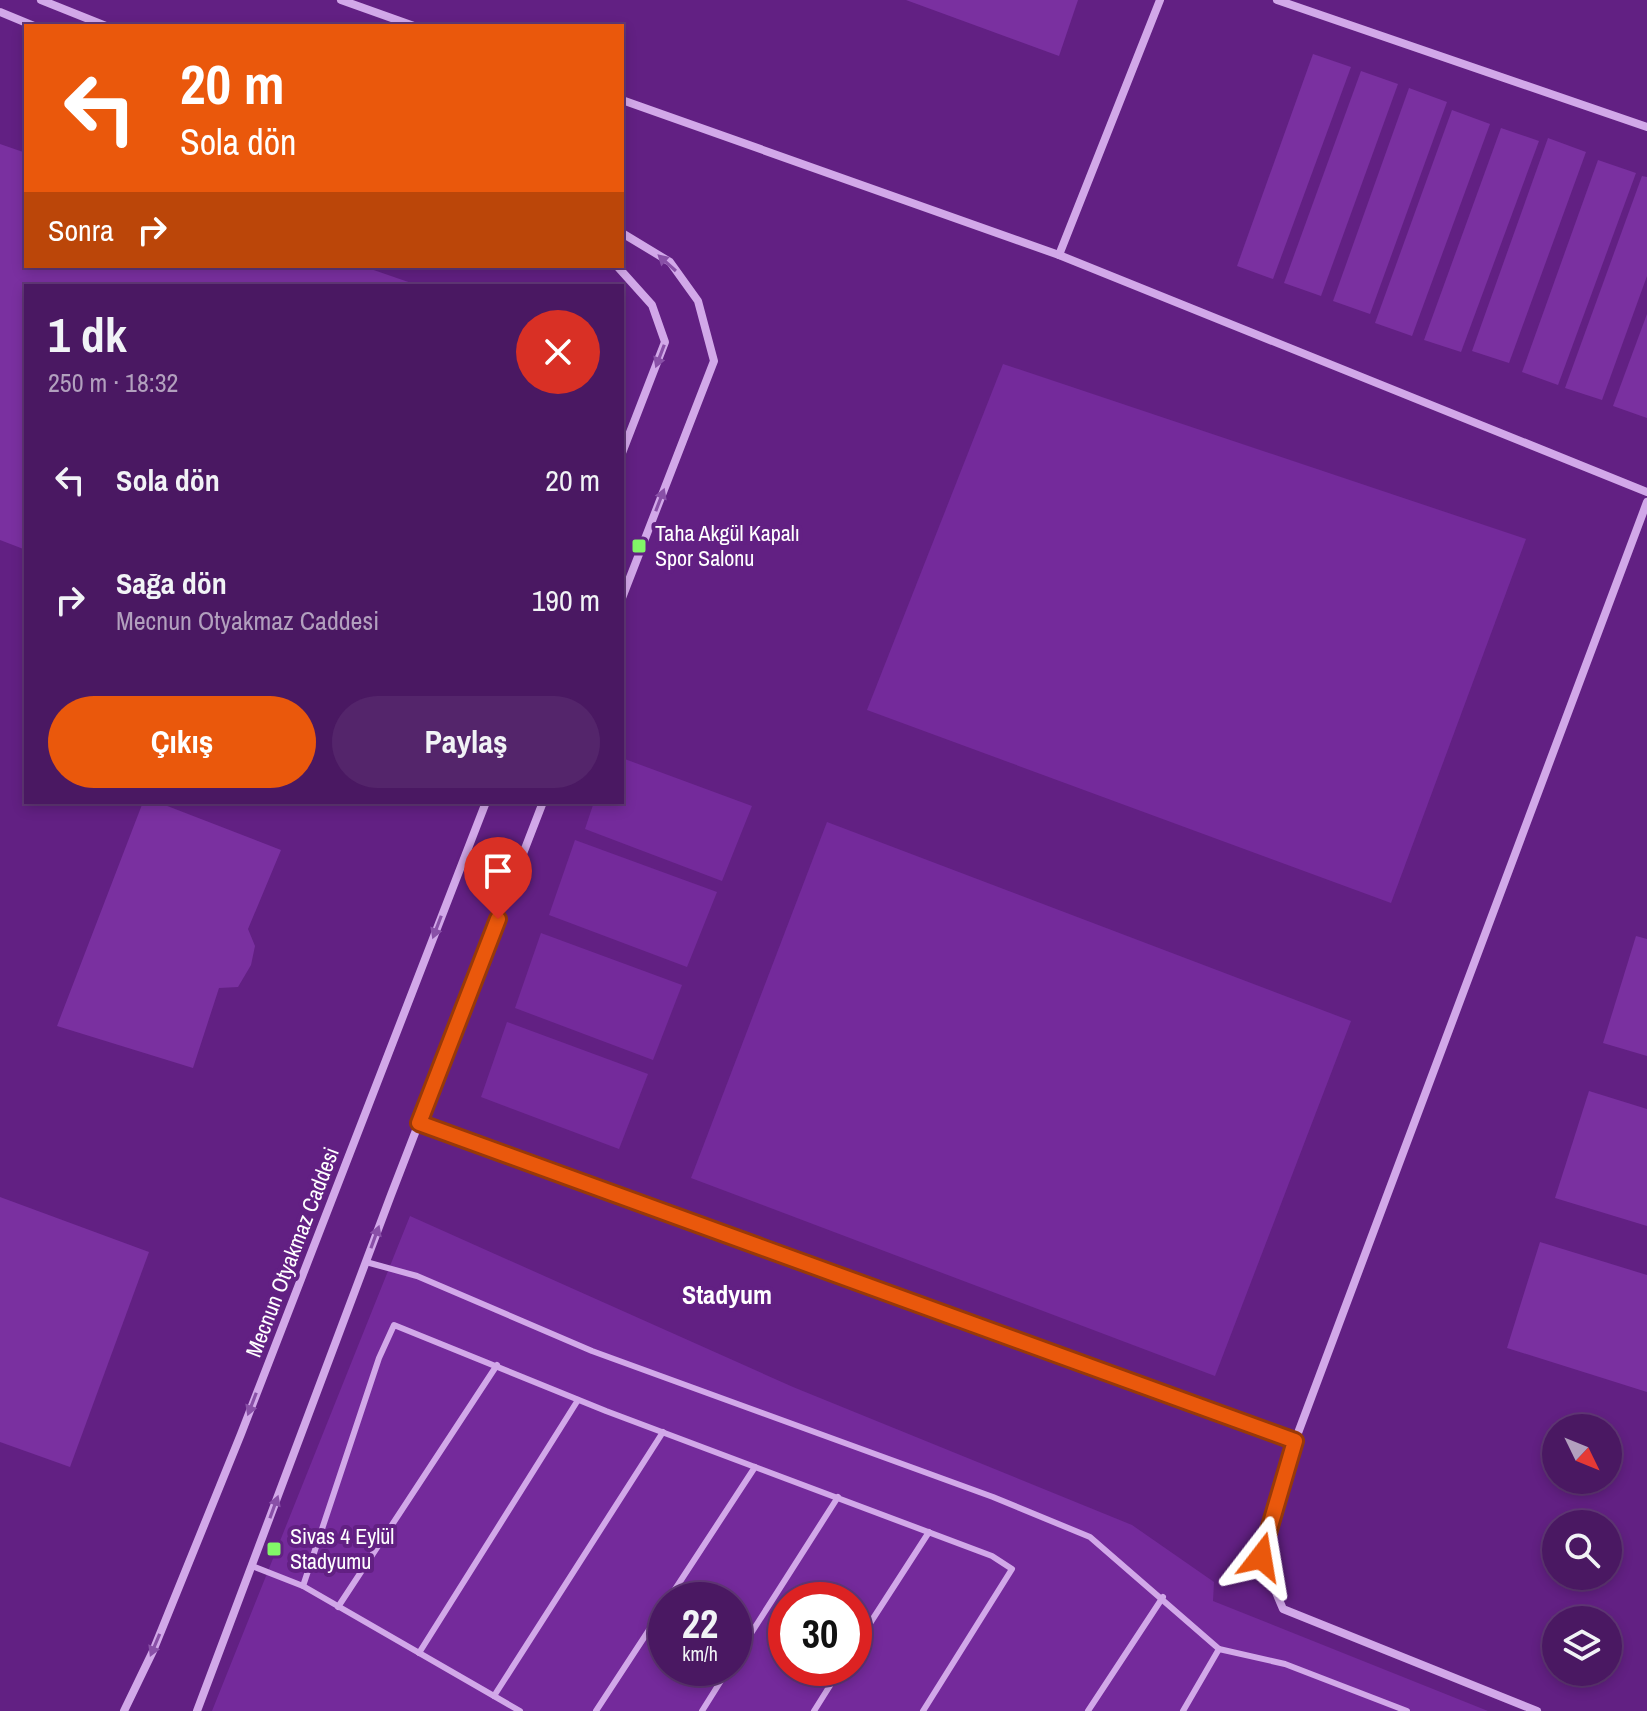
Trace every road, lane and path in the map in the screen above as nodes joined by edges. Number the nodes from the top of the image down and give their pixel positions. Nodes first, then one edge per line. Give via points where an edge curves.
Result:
1 (41, 0) edge
2 (341, 0) edge
3 (1160, 0) edge
4 (1277, 0) edge
5 (0, 12) edge
6 (29, 24) edge
7 (101, 24) edge
8 (408, 24) edge
9 (624, 101) edge
10 (1647, 127) edge
11 (624, 234) edge
12 (1059, 255) junction
13 (619, 268) edge
14 (624, 448) edge
15 (1647, 492) edge
16 (1647, 502) edge
17 (624, 593) edge
18 (485, 804) edge
19 (542, 804) edge
20 (419, 1123) junction
21 (366, 1262) junction
22 (497, 1365) junction
23 (578, 1400) junction
24 (663, 1432) junction
25 (1295, 1441) junction
26 (755, 1467) junction
27 (838, 1497) junction
28 (929, 1532) junction
29 (252, 1566) junction
30 (680, 1582) edge
31 (303, 1586) junction
32 (1163, 1597) junction
33 (338, 1607) junction
34 (872, 1620) edge
35 (648, 1631) edge
36 (752, 1632) edge
37 (1219, 1649) junction
38 (419, 1653) junction
39 (718, 1686) edge
40 (830, 1686) edge
41 (494, 1696) junction
42 (124, 1711) edge
43 (197, 1711) edge
44 (520, 1711) edge
45 (596, 1711) edge
46 (702, 1711) edge
47 (814, 1711) edge
48 (923, 1711) edge
49 (1088, 1711) edge
50 (1183, 1711) edge
51 (1406, 1711) edge
52 (1537, 1711) edge

1 - 7 street
2 - 8 street
3 - 12 street
4 - 10 street
5 - 6 street
9 - 12 street
17 -> 11 street via 714,361 698,301 670,262
12 - 15 street
13 -> 14 street via 652,305 665,342
16 - 25 street
18 -> 42 street, Mecnun Otyakmaz Caddesi via 241,1434
19 - 20 street
21 -> 20 street
20 - 25 lane
29 -> 21 street
21 - 32 lane via 417,1276 592,1351 1090,1537
22 - 23 lane
22 - 31 lane via 394,1325
22 - 33 lane
23 - 24 lane
23 - 38 lane
24 - 26 lane
24 - 41 lane
25 - 52 street via 1261,1557 1283,1609
26 - 27 lane
26 - 30 lane
27 - 28 lane
27 - 36 lane
28 - 34 lane
28 - 48 lane via 1012,1569
29 - 31 lane
29 - 43 street
31 - 33 lane
32 - 37 lane
32 - 49 lane
33 - 38 lane
35 - 45 lane
37 - 50 lane
37 - 51 lane via 1285,1664
38 - 41 lane
39 - 46 lane
40 - 47 lane
41 - 44 lane

